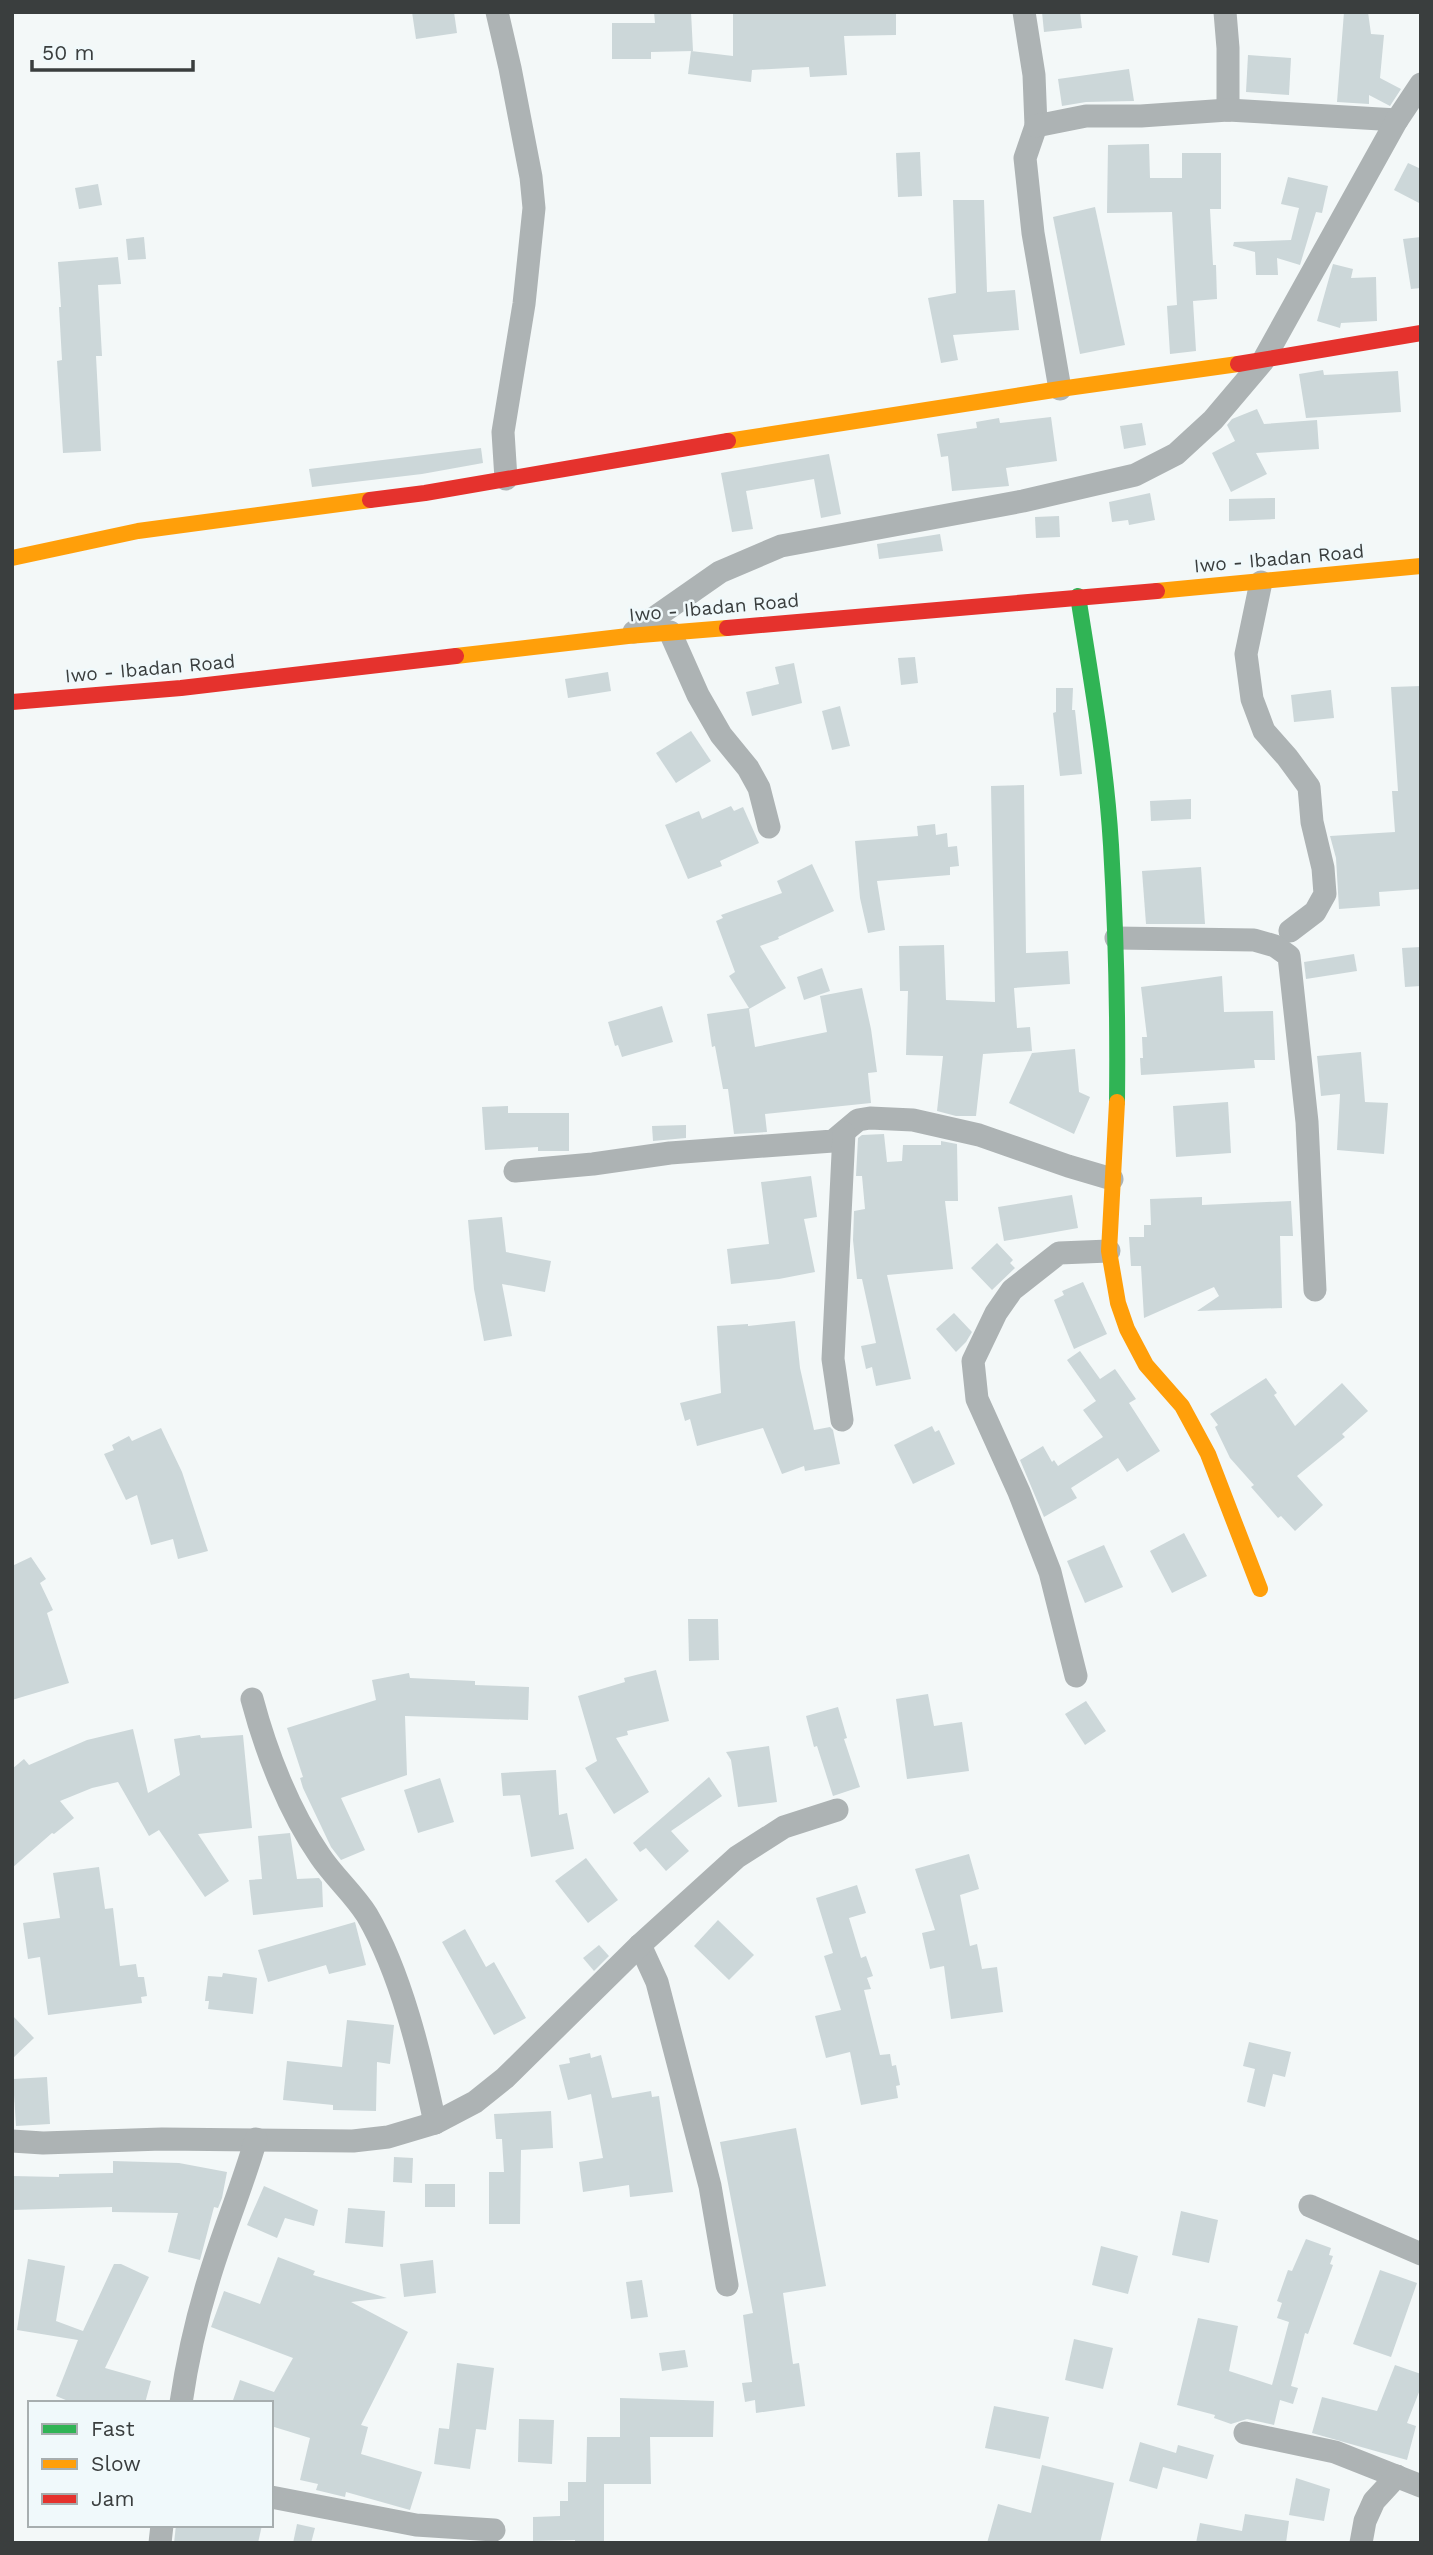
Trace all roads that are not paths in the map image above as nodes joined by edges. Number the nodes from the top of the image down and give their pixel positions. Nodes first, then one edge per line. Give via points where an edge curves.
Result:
1 (497, 12) edge
2 (1024, 12) edge
3 (1225, 12) edge
4 (1421, 84) edge
5 (1228, 110) junction
6 (1397, 120) junction
7 (1036, 126) junction
8 (1421, 333) edge
9 (1263, 361) junction
10 (1060, 389) junction
11 (506, 480) junction
12 (12, 558) edge
13 (1421, 566) edge
14 (1261, 582) junction
15 (1078, 596) junction
16 (670, 632) junction
17 (628, 635) junction
18 (12, 702) edge
19 (769, 827) dead end
20 (1290, 930) dead end
21 (1116, 938) junction
22 (844, 1133) junction
23 (515, 1171) dead end
24 (1112, 1179) junction
25 (1109, 1251) junction
26 (1315, 1290) dead end
27 (842, 1420) dead end
28 (1260, 1589) dead end
29 (1076, 1676) dead end
30 (252, 1699) dead end
31 (837, 1810) dead end
32 (640, 1945) junction
33 (435, 2123) junction
34 (256, 2139) junction
35 (12, 2141) edge
36 (1310, 2206) dead end
37 (1421, 2254) edge
38 (727, 2285) dead end
39 (181, 2401) edge
40 (1245, 2433) dead end
41 (1397, 2476) junction
42 (1421, 2486) edge
43 (273, 2497) edge
44 (494, 2530) dead end
45 (1361, 2543) edge

1 - 11 street via 534,208 503,432
2 - 7 street
3 - 5 street
4 - 6 street
5 - 6 street
5 - 7 street via 1086,116
6 - 9 street
7 - 10 street via 1025,159 1032,233
8 - 9 street
9 - 10 street
9 - 17 street via 1213,420 1176,454 1135,475 781,546 720,572
10 - 11 street
11 - 12 street via 138,531
13 - 14 street, Iwo - Ibadan Road
14 - 15 street, Iwo - Ibadan Road
14 - 20 street via 1246,654 1252,699 1264,731 1309,787 1323,868 1325,894 1315,912
15 - 16 street, Iwo - Ibadan Road
15 - 21 street via 1104,771
16 - 17 street, Iwo - Ibadan Road
16 - 19 street via 720,735 759,788
17 - 18 street, Iwo - Ibadan Road via 181,688
21 - 24 street via 1117,1120
21 - 26 street via 1254,940 1289,956 1307,1122
22 - 23 street via 833,1142 670,1153
22 - 24 street via 858,1120 913,1120 979,1135
22 - 27 street via 833,1359
24 - 25 street
25 - 28 street via 1127,1329 1146,1365 1182,1406 1208,1454
25 - 29 street via 1059,1253 1012,1290 973,1361 977,1399 1050,1572
30 - 33 street via 271,1758 307,1836 366,1914 391,1965
31 - 32 street via 784,1827 737,1857
32 - 33 street via 505,2078 475,2102
32 - 38 street via 657,1982 710,2186
33 - 34 street via 388,2137 353,2141
34 - 35 street
34 - 39 street via 208,2281
36 - 37 street
40 - 41 street via 1335,2452
41 - 42 street
41 - 45 street via 1374,2501
43 - 44 street via 416,2525

